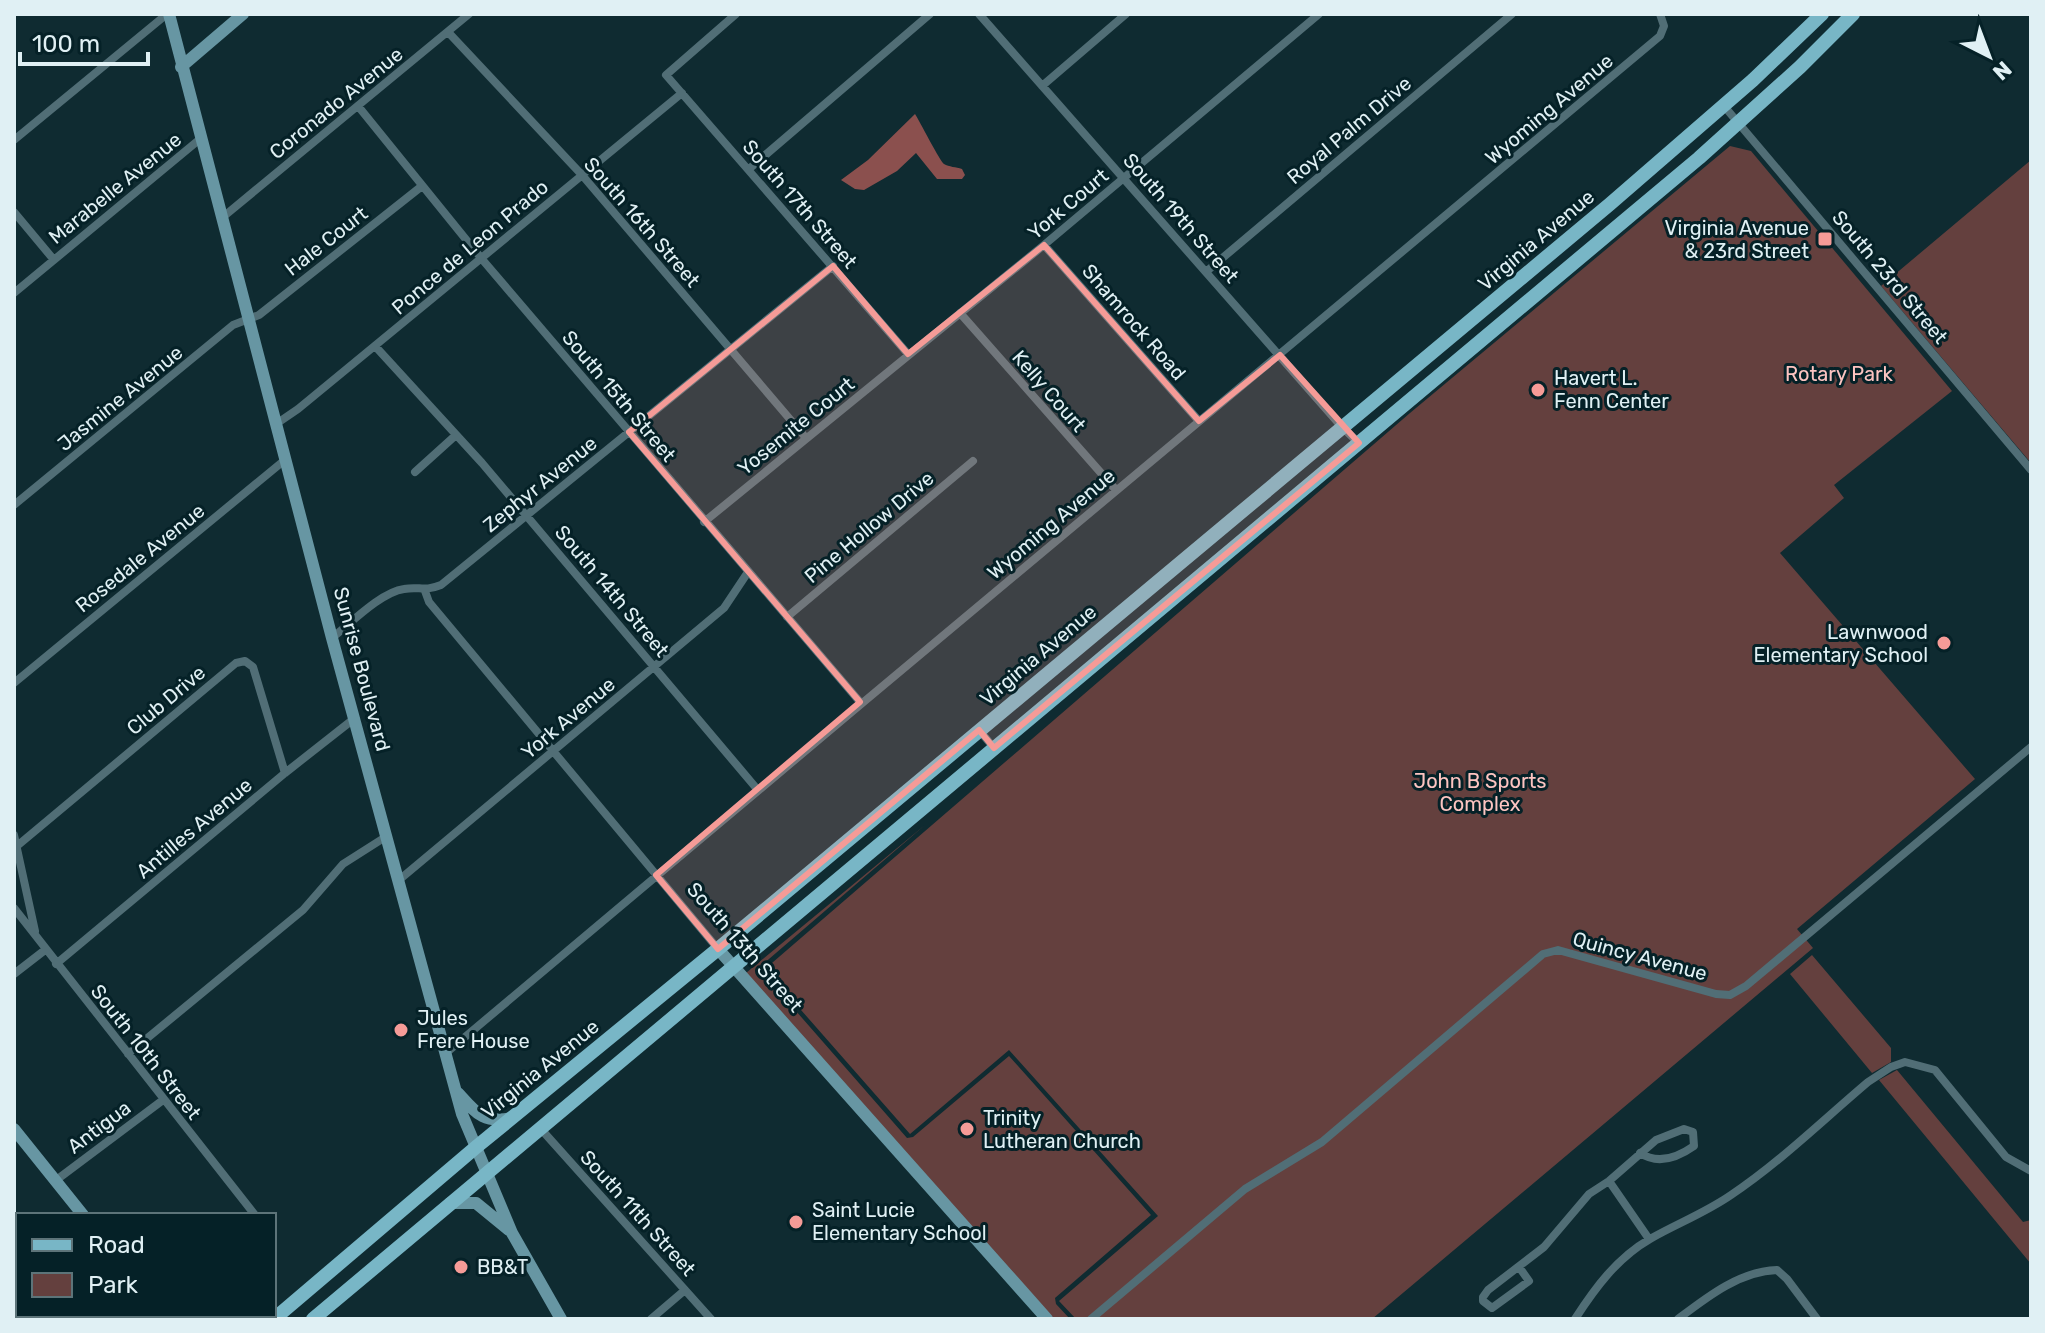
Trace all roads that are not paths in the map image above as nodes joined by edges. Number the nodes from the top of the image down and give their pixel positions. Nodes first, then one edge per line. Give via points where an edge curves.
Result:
1 (168, 14) edge
2 (243, 14) edge
3 (469, 14) edge
4 (736, 14) edge
5 (930, 14) edge
6 (979, 14) edge
7 (1126, 14) edge
8 (1319, 14) edge
9 (1512, 14) edge
10 (1660, 14) edge
11 (1822, 14) edge
12 (1853, 14) edge
13 (448, 32) junction
14 (181, 67) junction
15 (1042, 86) junction
16 (682, 93) junction
17 (358, 106) junction
18 (1724, 106) junction
19 (1739, 123) junction
20 (200, 139) junction
21 (14, 140) edge
22 (749, 169) junction
23 (582, 175) junction
24 (1124, 178) junction
25 (422, 186) junction
26 (1610, 204) junction
27 (14, 212) edge
28 (223, 217) junction
29 (1044, 245) junction
30 (481, 258) junction
31 (54, 260) junction
32 (833, 266) junction
33 (1207, 271) junction
34 (14, 293) edge
35 (1522, 307) junction
36 (960, 313) junction
37 (249, 319) junction
38 (375, 346) junction
39 (731, 349) junction
40 (908, 354) junction
41 (1280, 355) junction
42 (1199, 421) junction
43 (276, 424) junction
44 (1342, 427) junction
45 (629, 432) junction
46 (456, 435) junction
47 (806, 438) junction
48 (1359, 443) junction
49 (286, 459) junction
50 (973, 461) dead end
51 (2031, 470) edge
52 (415, 472) dead end
53 (1116, 490) junction
54 (14, 505) edge
55 (527, 515) junction
56 (704, 522) junction
57 (748, 572) junction
58 (425, 591) junction
59 (787, 617) junction
60 (332, 638) junction
61 (654, 666) junction
62 (14, 683) edge
63 (860, 702) junction
64 (355, 718) junction
65 (979, 730) junction
66 (2031, 747) edge
67 (994, 748) junction
68 (553, 753) junction
69 (285, 773) junction
70 (757, 789) junction
71 (14, 835) edge
72 (387, 836) junction
73 (17, 846) junction
74 (656, 875) junction
75 (399, 880) junction
76 (14, 908) edge
77 (36, 935) junction
78 (718, 949) junction
79 (45, 950) junction
80 (56, 964) junction
81 (733, 966) junction
82 (14, 974) edge
83 (446, 1053) junction
84 (128, 1054) junction
85 (456, 1090) junction
86 (163, 1100) junction
87 (512, 1118) junction
88 (540, 1128) junction
89 (14, 1129) edge
90 (475, 1148) junction
91 (1640, 1153) junction
92 (2031, 1171) edge
93 (486, 1173) junction
94 (55, 1181) junction
95 (1609, 1181) junction
96 (450, 1203) junction
97 (81, 1213) edge
98 (253, 1213) edge
99 (512, 1233) junction
100 (1649, 1239) junction
101 (1519, 1267) junction
102 (685, 1290) junction
103 (323, 1316) edge
104 (274, 1319) edge
105 (561, 1319) edge
106 (651, 1319) edge
107 (711, 1319) edge
108 (1047, 1319) edge
109 (1091, 1319) edge
110 (1575, 1319) edge
111 (1678, 1319) edge
112 (1817, 1319) edge

1 - 14 street, Sunrise Boulevard
1 - 21 street
2 - 14 street
3 - 13 street, Coronado Avenue
4 - 16 street, South 17th Street via 666,75
5 - 22 street
6 - 15 street, South 19th Street
7 - 15 street
8 - 24 street, York Court
9 - 33 street, Royal Palm Drive
10 - 41 street, Wyoming Avenue via 1660,36
11 - 18 main road, Virginia Avenue
12 - 19 main road
13 - 17 street, Coronado Avenue
13 - 23 street, South 16th Street
14 - 20 street, Sunrise Boulevard
15 - 24 street, South 19th Street
16 - 22 street, South 17th Street
16 - 23 street, Ponce de Leon Prado
17 - 25 street, South 15th Street
17 - 28 street, Coronado Avenue
18 - 19 street, South 23rd Street
18 - 26 main road, Virginia Avenue
19 - 35 main road
19 - 51 street, South 23rd Street
20 - 28 street, Sunrise Boulevard
20 - 31 street, Marabelle Avenue
22 - 32 street, South 17th Street
23 - 30 street, Ponce de Leon Prado
23 - 39 street, South 16th Street
24 - 29 street, York Court
24 - 33 street, South 19th Street
25 - 30 street, South 15th Street
25 - 37 street, Hale Court
26 - 35 main road via 1523,289
26 - 44 main road, Virginia Avenue
27 - 31 street
28 - 37 street, Sunrise Boulevard
29 - 36 street, York Court
29 - 42 street, Shamrock Road
30 - 38 street, Ponce de Leon Prado
30 - 45 street, South 15th Street
31 - 34 street, Marabelle Avenue
32 - 39 street, Zephyr Avenue
32 - 40 street, South 17th Street
33 - 41 street, South 19th Street
35 - 48 main road
36 - 40 street, York Court
36 - 53 street, Kelly Court
37 - 43 street, Sunrise Boulevard
37 - 54 street, Jasmine Avenue via 233,325
38 - 43 street, Ponce de Leon Prado
38 - 46 street, South 14th Street
39 - 45 street, Zephyr Avenue
39 - 47 street, South 16th Street
40 - 47 street, Yosemite Court
41 - 42 street, Wyoming Avenue
41 - 44 street, South 19th Street
42 - 53 street, Wyoming Avenue
43 - 49 street, Sunrise Boulevard
44 - 48 street, South 19th Street
44 - 65 main road, Virginia Avenue
45 - 55 street, Zephyr Avenue
45 - 56 street, South 15th Street
46 - 52 street
46 - 55 street, South 14th Street
47 - 56 street, Yosemite Court
48 - 67 main road
49 - 60 street, Sunrise Boulevard
49 - 62 street, Rosedale Avenue
50 - 59 street, Pine Hollow Drive
53 - 63 street, Wyoming Avenue
55 - 58 street, Zephyr Avenue via 441,585
55 - 61 street, South 14th Street
56 - 57 street, South 15th Street
57 - 59 street, South 15th Street
57 - 61 street, York Avenue via 724,608
58 - 60 street, Zephyr Avenue via 405,588 388,594
58 - 68 street, South 13th Street
59 - 63 street, South 15th Street
60 - 64 street, Sunrise Boulevard
61 - 68 street, York Avenue
61 - 70 street, South 14th Street
63 - 70 street, Wyoming Avenue
64 - 69 street, Antilles Avenue
64 - 72 street, Sunrise Boulevard
65 - 67 street
65 - 78 main road, Virginia Avenue
66 - 109 street, Quincy Avenue via 1730,995 1558,950 1543,954 1322,1142 1245,1189
67 - 81 main road
68 - 74 street, South 13th Street
68 - 75 street, York Avenue
69 - 73 street, Club Drive via 253,667 245,661 236,663
69 - 80 street, Antilles Avenue
70 - 74 street, Wyoming Avenue
71 - 73 street
72 - 75 street, Sunrise Boulevard
72 - 84 street via 343,864 303,910
73 - 77 street
74 - 78 street, South 13th Street
74 - 83 street, Wyoming Avenue
75 - 83 street, Sunrise Boulevard
76 - 77 street, South 10th Street
77 - 79 street, South 10th Street
78 - 81 street, South 13th Street
78 - 87 main road, Virginia Avenue
79 - 80 street, South 10th Street
79 - 82 street
80 - 84 street, South 10th Street
81 - 88 main road
81 - 108 street, South 13th Street
83 - 85 street, Sunrise Boulevard
84 - 86 street, South 10th Street
85 - 87 street via 486,1119
85 - 90 street, Sunrise Boulevard
86 - 94 street, Antigua
86 - 98 street, South 10th Street
87 - 90 main road, Virginia Avenue
88 - 93 main road
88 - 102 street, South 11th Street
89 - 94 street
90 - 93 street, Sunrise Boulevard
90 - 104 main road, Virginia Avenue
91 - 91 street via 1659,1161 1682,1154 1696,1142 1693,1132 1684,1129
91 - 95 street
92 - 100 street via 2006,1157 1935,1070 1905,1062 1868,1082 1732,1194
93 - 96 main road
93 - 99 street, Sunrise Boulevard
94 - 97 street
95 - 100 street
95 - 101 street via 1589,1194 1561,1230
96 - 99 street via 476,1203
96 - 103 main road
99 - 105 street, Sunrise Boulevard
100 - 110 street via 1596,1287
101 - 101 street via 1488,1290 1486,1304 1499,1305 1529,1281
102 - 106 street
102 - 107 street, South 11th Street
111 - 112 street via 1735,1282 1761,1270 1777,1270

